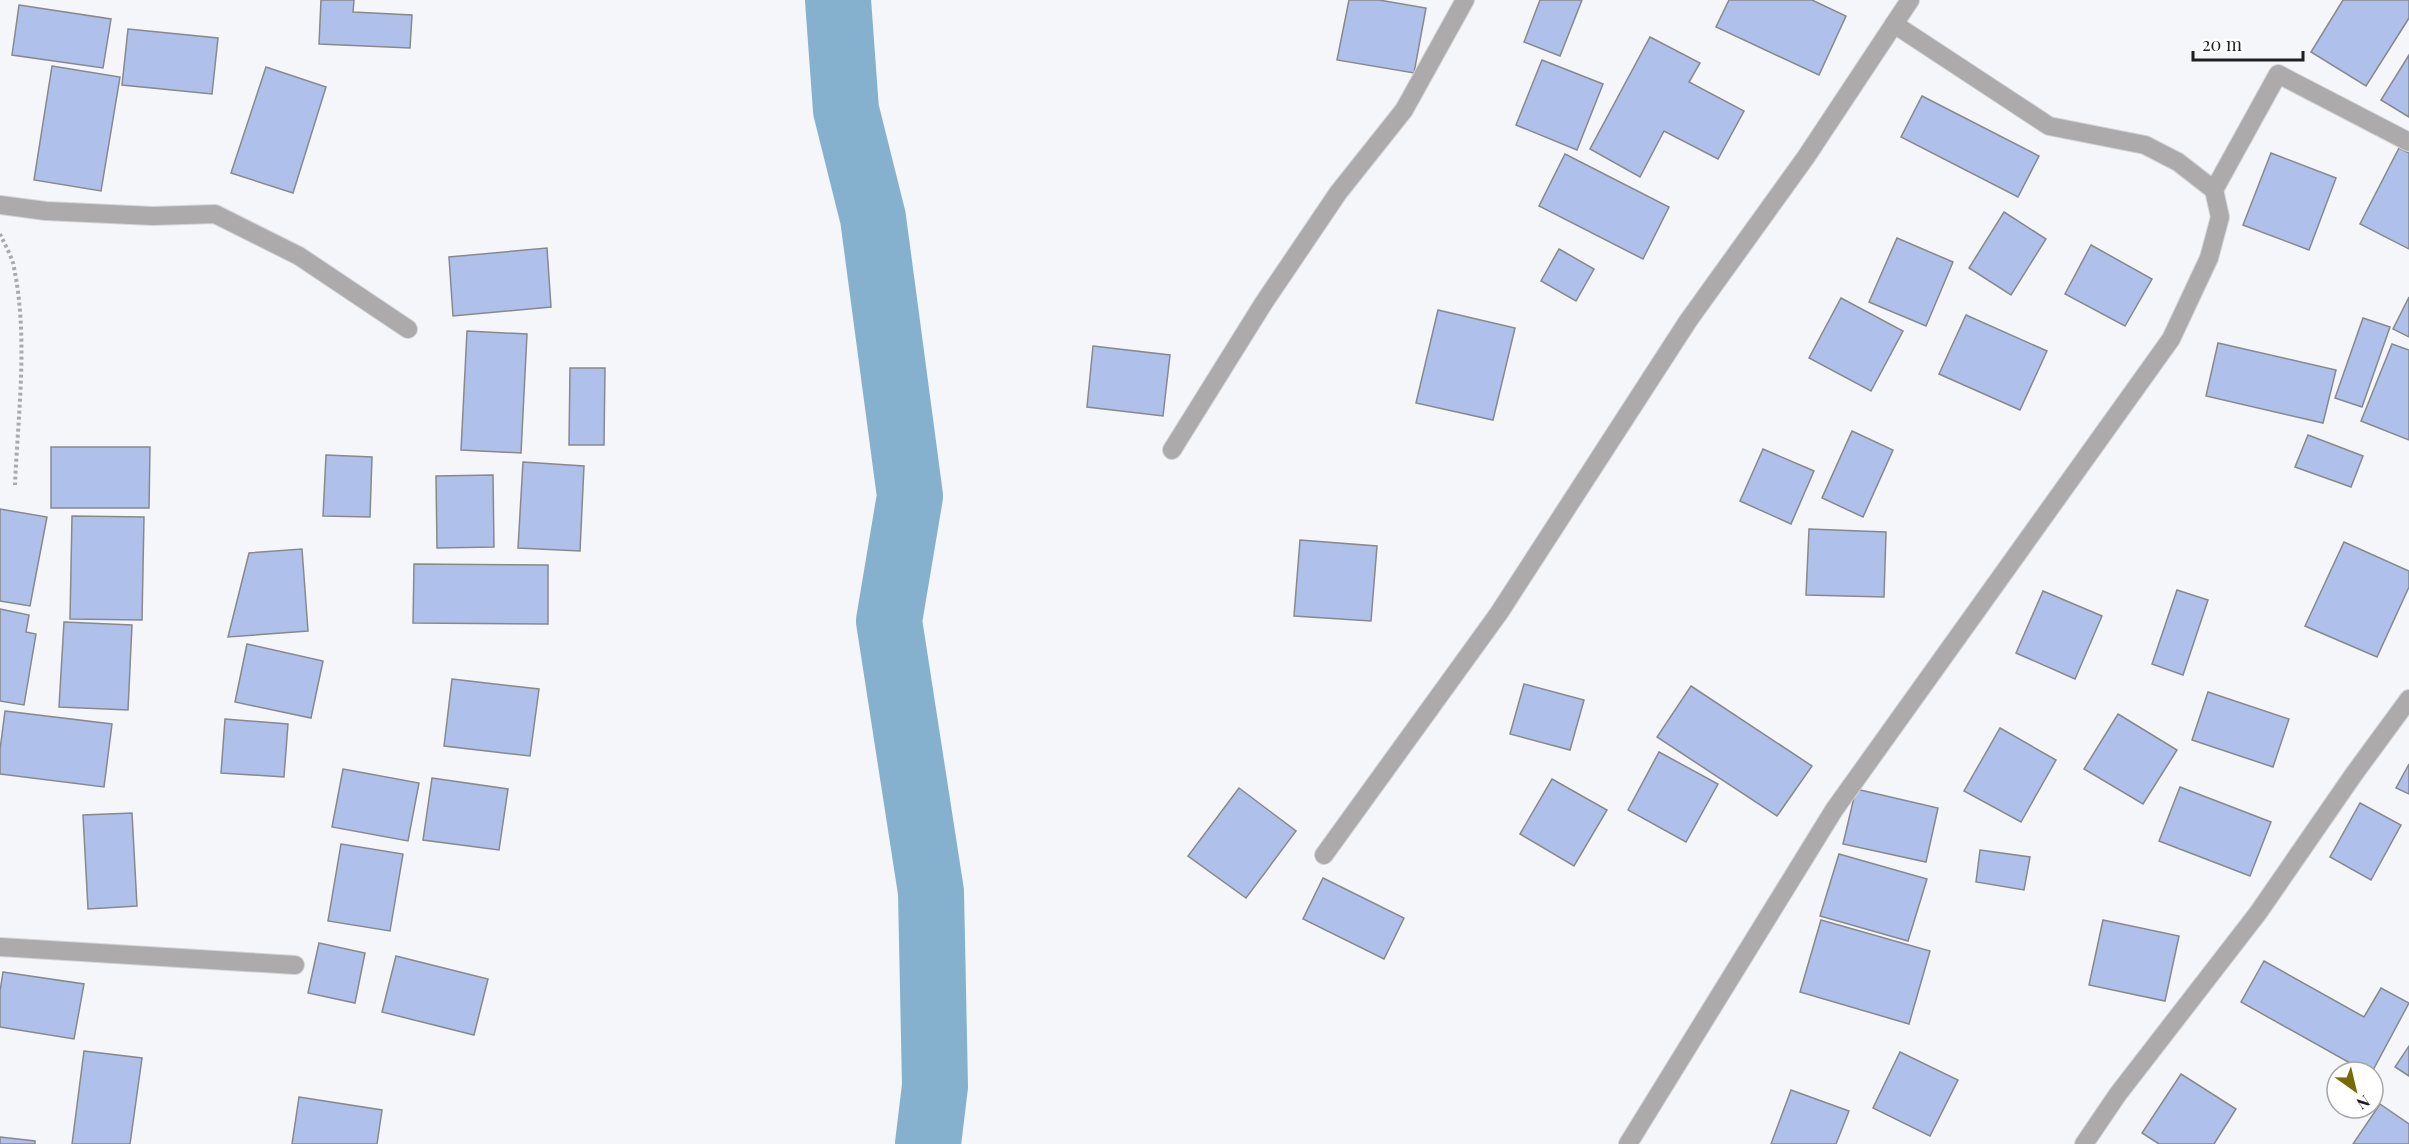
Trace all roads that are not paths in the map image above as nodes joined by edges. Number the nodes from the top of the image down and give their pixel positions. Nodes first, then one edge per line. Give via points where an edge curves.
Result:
1 (1464, 0) edge
2 (1910, 0) edge
3 (1894, 24) junction
4 (2409, 142) edge
5 (2214, 190) junction
6 (0, 205) edge
7 (408, 329) dead end
8 (1172, 450) dead end
9 (2409, 699) edge
10 (1324, 855) dead end
11 (0, 947) edge
12 (295, 965) dead end
13 (1628, 1144) edge
14 (2084, 1144) edge

1 - 8 street via 1404,110 1325,211
2 - 3 street
3 - 5 street via 2049,126 2145,145 2178,162
3 - 10 street via 1806,157 1688,321 1499,613
4 - 5 street via 2278,74
5 - 13 street via 2220,217 2209,258 2171,339 1834,810
6 - 7 street via 129,215 215,214 299,256
9 - 14 street via 2258,913
11 - 12 street

